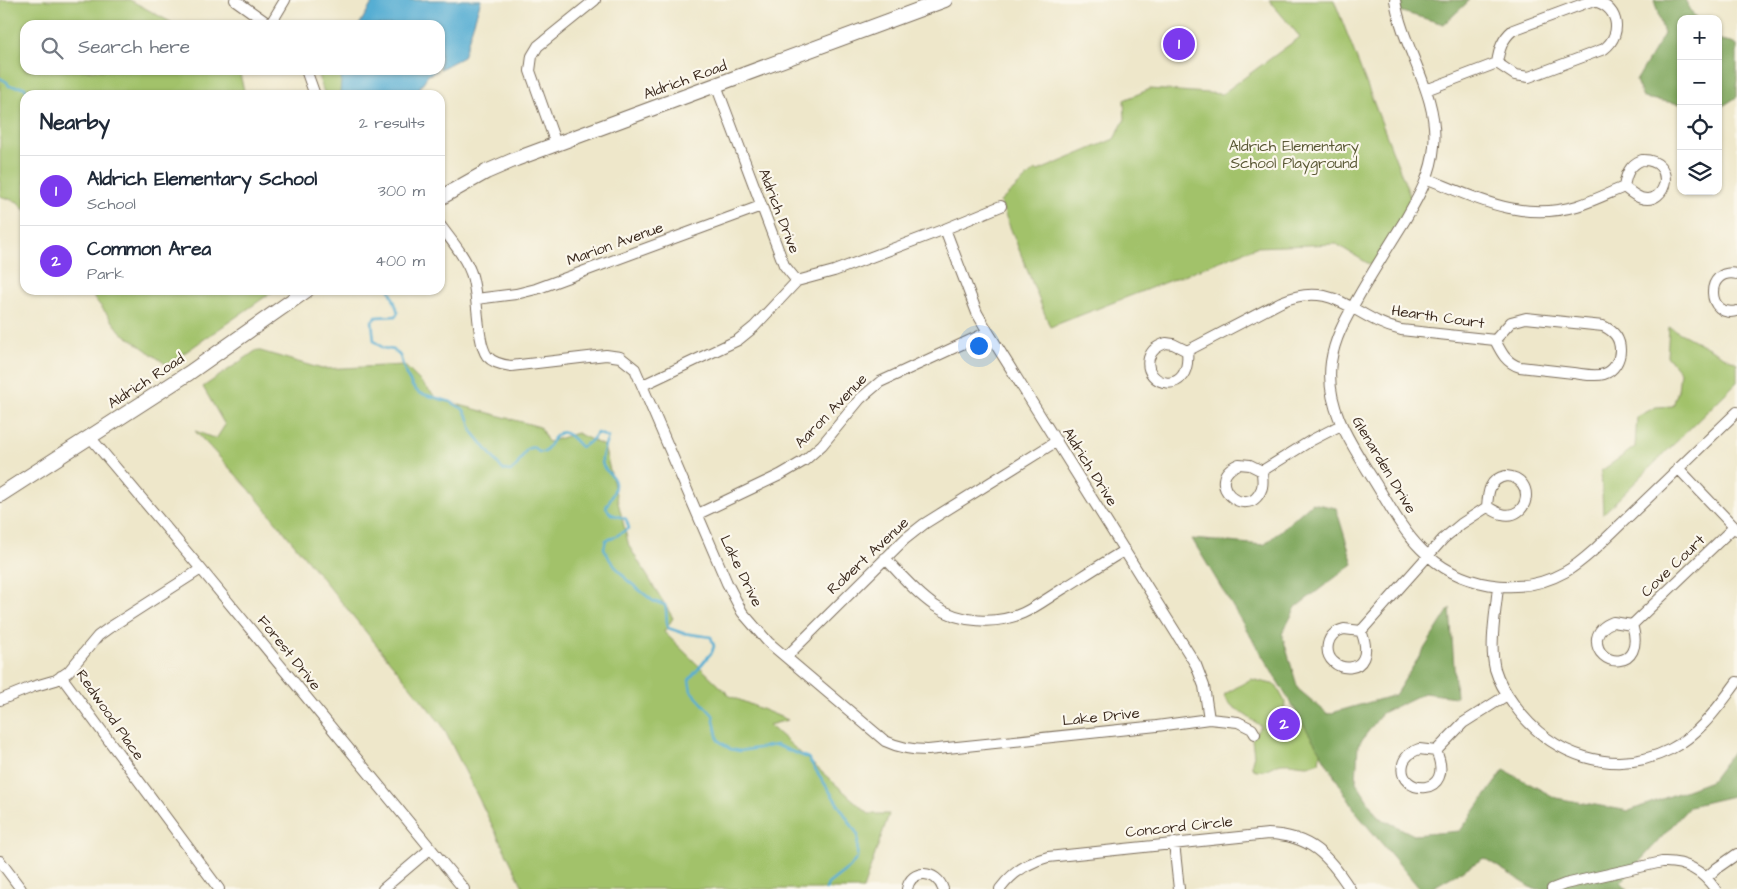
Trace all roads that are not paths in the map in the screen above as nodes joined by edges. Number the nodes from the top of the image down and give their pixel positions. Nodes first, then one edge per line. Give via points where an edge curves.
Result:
1 (236, 0) edge
2 (285, 0) edge
3 (595, 0) edge
4 (945, 0) edge
5 (1395, 0) edge
6 (263, 20) edge
7 (273, 20) edge
8 (1497, 63) junction
9 (308, 75) edge
10 (716, 85) junction
11 (314, 90) edge
12 (1426, 90) junction
13 (556, 144) junction
14 (1428, 179) junction
15 (1624, 187) dead end
16 (445, 195) edge
17 (761, 206) junction
18 (1001, 206) dead end
19 (945, 229) junction
20 (445, 232) edge
21 (1737, 274) edge
22 (797, 281) junction
23 (300, 295) edge
24 (476, 299) junction
25 (1353, 306) junction
26 (1737, 311) edge
27 (988, 332) junction
28 (1494, 340) junction
29 (1187, 352) dead end
30 (643, 385) junction
31 (1737, 412) edge
32 (1341, 425) junction
33 (90, 437) junction
34 (1057, 441) junction
35 (1678, 468) junction
36 (1262, 471) dead end
37 (0, 494) edge
38 (1487, 507) dead end
39 (698, 514) junction
40 (1736, 528) edge
41 (1125, 550) junction
42 (1428, 556) junction
43 (885, 558) junction
44 (200, 568) junction
45 (1498, 586) junction
46 (1632, 625) dead end
47 (1361, 631) dead end
48 (786, 657) junction
49 (61, 676) junction
50 (1737, 682) edge
51 (1506, 695) junction
52 (0, 700) edge
53 (1208, 719) junction
54 (1255, 734) dead end
55 (1436, 751) dead end
56 (1174, 843) junction
57 (430, 849) junction
58 (1737, 854) edge
59 (0, 861) edge
60 (4, 873) edge
61 (1706, 878) junction
62 (22, 889) edge
63 (219, 889) edge
64 (383, 889) edge
65 (464, 889) edge
66 (907, 889) edge
67 (943, 889) edge
68 (1000, 889) edge
69 (1179, 889) edge
70 (1350, 889) edge
71 (1552, 889) edge
72 (1715, 889) edge

1 - 6 street
2 - 7 street
3 - 13 street via 538,46 532,56 530,71
4 - 10 main road, Aldrich Road
5 - 12 street, Glenarden Drive
8 - 8 street via 1502,42 1513,30 1591,1 1606,6 1616,24 1616,34 1604,49 1529,77 1515,75
8 - 12 street
9 - 11 street
10 - 13 main road, Aldrich Road
10 - 17 street, Aldrich Drive
12 - 14 street, Glenarden Drive via 1435,135
13 - 16 main road, Aldrich Road via 486,172
14 - 15 street via 1495,205 1526,211 1578,206
14 - 25 street, Glenarden Drive
17 - 22 street, Aldrich Drive via 784,265
17 - 24 street, Marion Avenue via 536,289
18 - 19 street
19 - 22 street via 834,271
19 - 27 street, Aldrich Drive via 977,313
20 - 24 street, Lake Drive via 467,264
21 - 26 street via 1719,277 1712,294 1722,309
22 - 30 street via 738,340
23 - 33 main road, Aldrich Road via 225,349
24 - 30 street, Lake Drive via 483,347 488,357 498,364 511,366 615,356 629,362
25 - 28 street, Hearth Court via 1389,328
25 - 29 street, Hearth Court via 1317,294 1289,298
25 - 32 street, Glenarden Drive via 1336,339 1331,365 1331,389
27 - 34 street, Aldrich Drive
27 - 39 street, Aaron Avenue via 880,382 860,399 822,445 804,461
28 - 28 street, Hearth Court via 1518,319 1604,326 1615,333 1620,353 1614,367 1602,374 1520,367 1507,361
30 - 39 street, Lake Drive
31 - 35 street, Glenarden Drive
32 - 36 street
32 - 42 street, Glenarden Drive via 1407,532
33 - 37 main road, Aldrich Road
33 - 44 street, Forest Drive
34 - 41 street, Aldrich Drive
34 - 43 street, Robert Avenue via 924,524
35 - 40 street
35 - 45 street, Glenarden Drive via 1574,566 1538,582
38 - 42 street via 1451,532
39 - 48 street, Lake Drive via 742,612
40 - 46 street, Cove Court
41 - 43 street via 1030,609 1012,617 989,620 955,616 935,606
41 - 53 street, Aldrich Drive via 1196,665 1204,686
42 - 45 street, Glenarden Drive via 1444,569 1465,579
42 - 47 street
43 - 48 street, Robert Avenue
44 - 49 street, Redwood Place via 98,636
44 - 57 street, Forest Drive
45 - 51 street via 1493,655
48 - 53 street, Lake Drive via 878,736 908,749 928,750
49 - 52 street
49 - 63 street, Redwood Place
50 - 51 street via 1706,721 1683,742 1655,756 1623,762 1590,759 1559,747 1534,729
51 - 55 street via 1464,722
53 - 54 street, Lake Drive via 1238,722
56 - 68 street, Concord Circle via 1048,857 1020,869
56 - 69 street
56 - 70 street, Concord Circle via 1285,835 1320,851
57 - 64 street
57 - 65 street, Forest Drive
58 - 61 street
59 - 60 street
60 - 62 street
61 - 71 street via 1689,866 1662,862
61 - 72 street
66 - 67 street via 911,879 927,874 937,878

